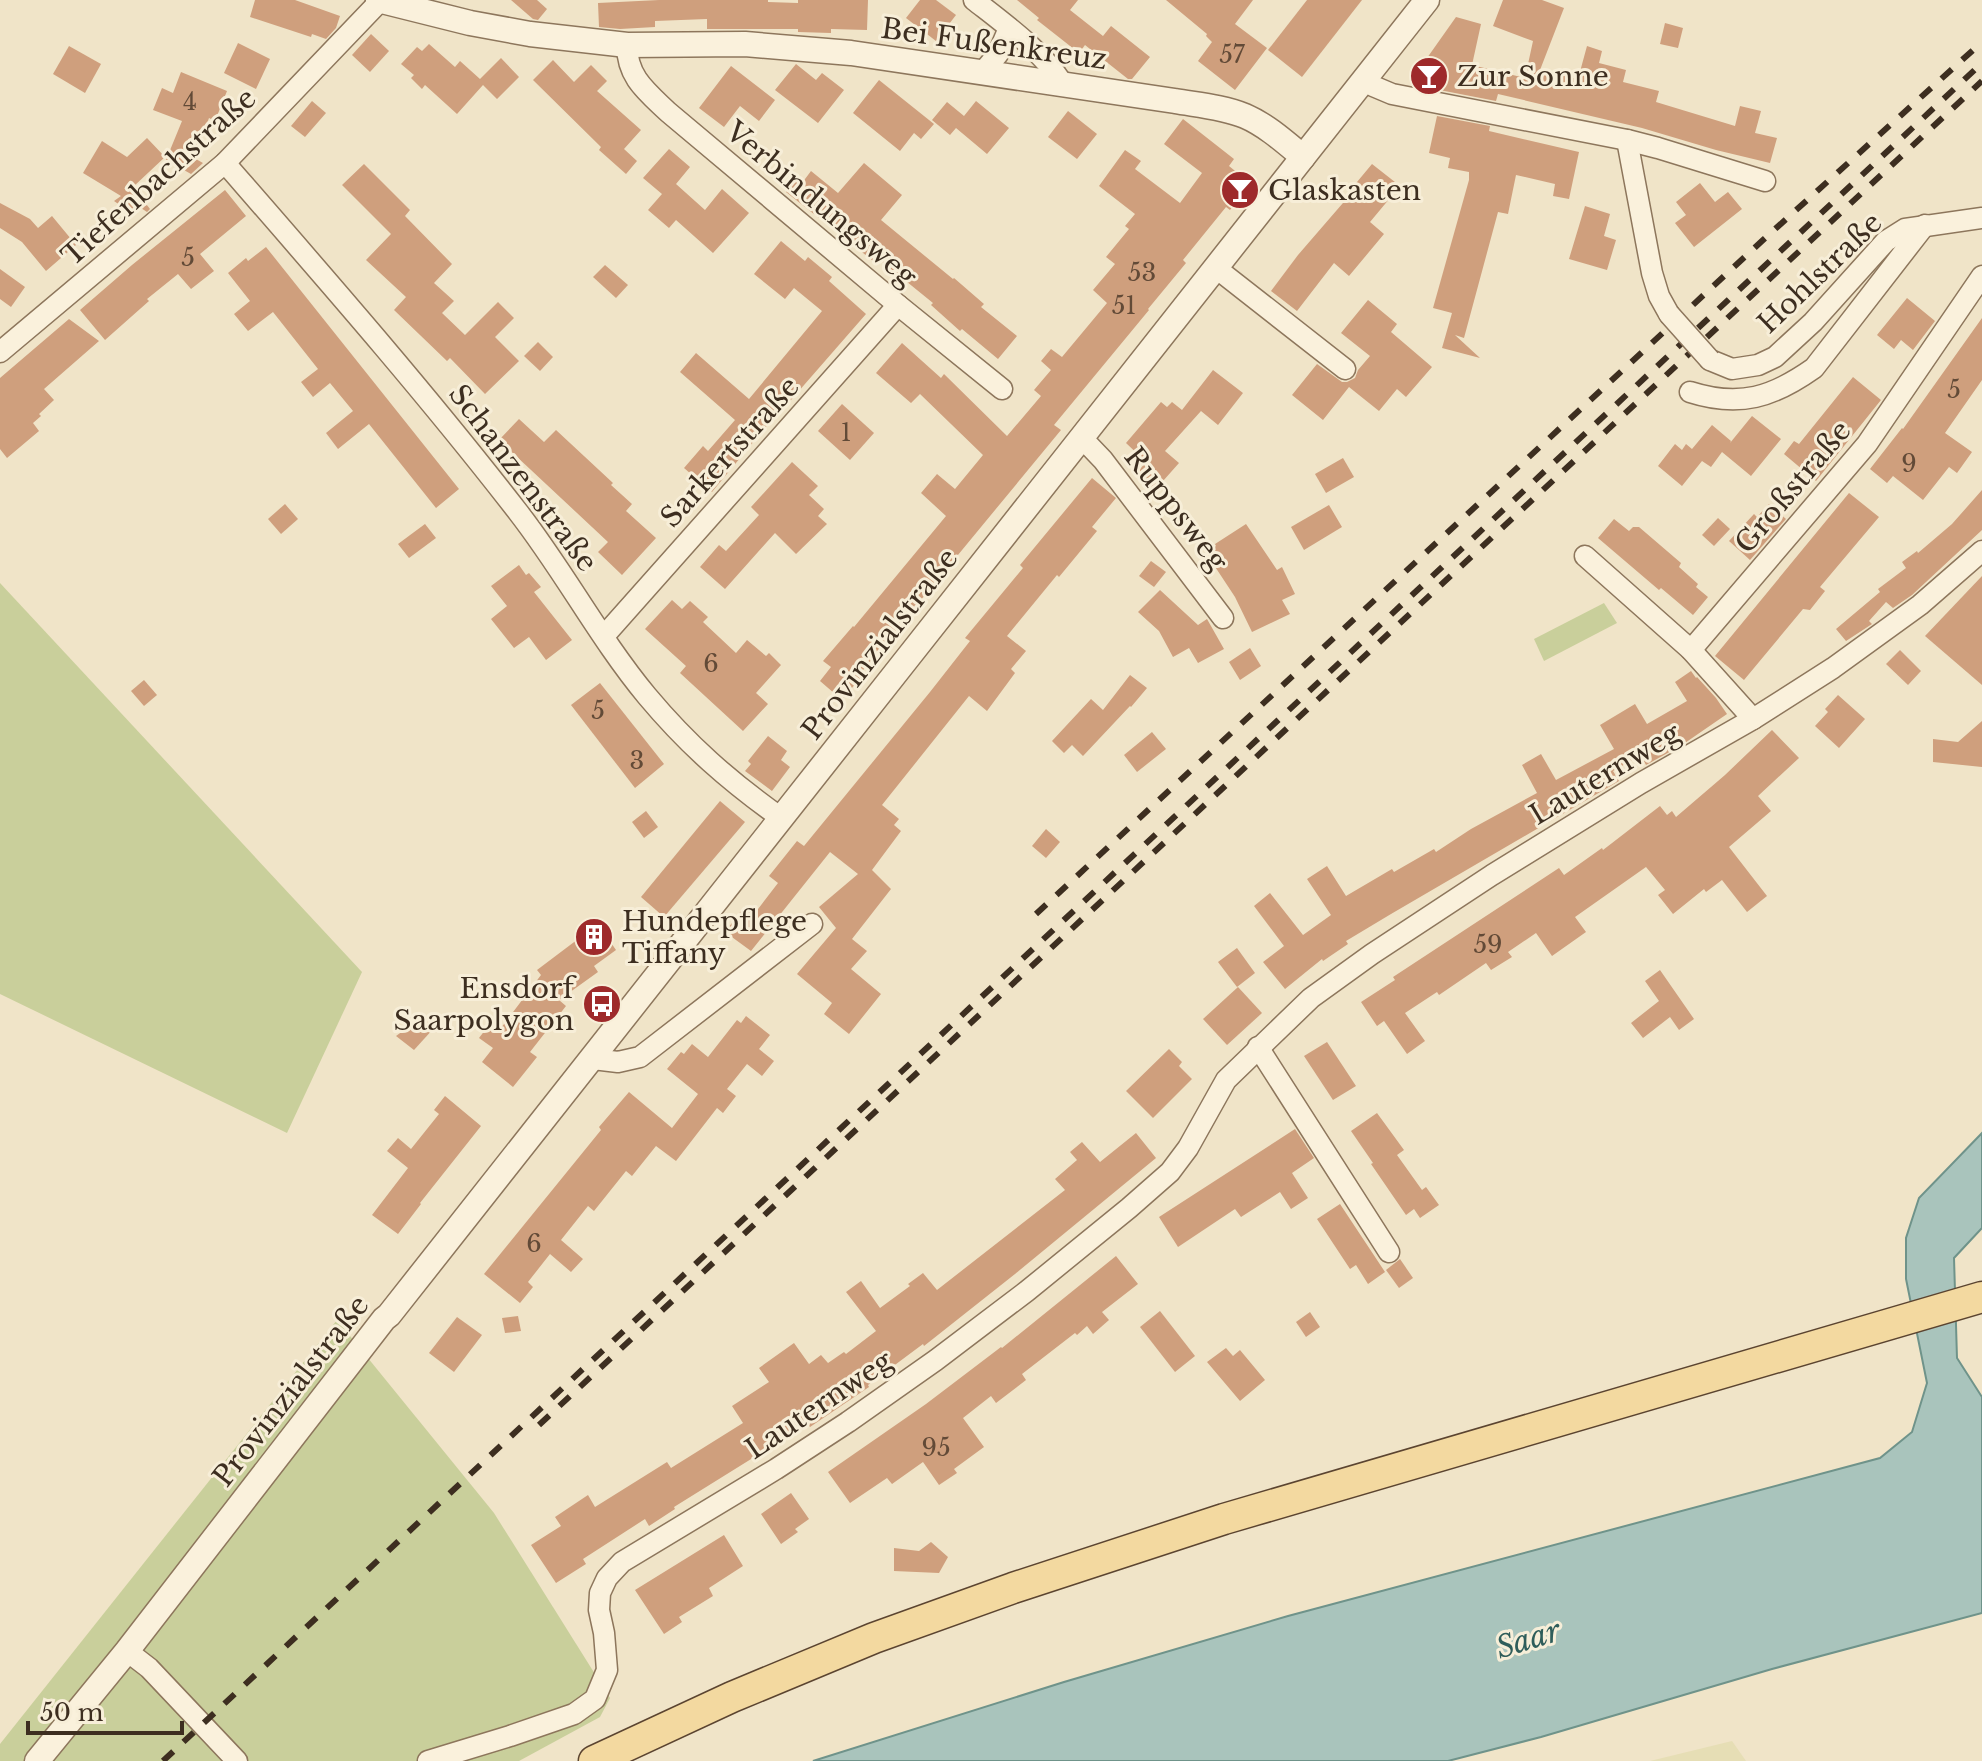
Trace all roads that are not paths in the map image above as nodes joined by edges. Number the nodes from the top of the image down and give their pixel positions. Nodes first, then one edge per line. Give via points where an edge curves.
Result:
1 (380, 0) edge
2 (974, 0) edge
3 (1427, 0) edge
4 (1009, 28) junction
5 (627, 45) junction
6 (982, 73) junction
7 (1364, 80) junction
8 (1063, 84) junction
9 (1627, 140) junction
10 (1303, 157) junction
11 (225, 163) junction
12 (1765, 181) dead end
13 (1982, 218) edge
14 (1925, 225) junction
15 (1216, 268) junction
16 (1982, 276) edge
17 (898, 305) junction
18 (0, 352) edge
19 (1345, 369) dead end
20 (1002, 389) dead end
21 (1690, 392) dead end
22 (1081, 437) junction
23 (1982, 551) edge
24 (1585, 556) dead end
25 (1223, 618) dead end
26 (604, 636) junction
27 (1691, 650) junction
28 (1753, 719) junction
29 (781, 818) junction
30 (812, 924) dead end
31 (1258, 1047) junction
32 (593, 1059) junction
33 (1389, 1252) dead end
34 (1982, 1297) edge
35 (127, 1651) junction
36 (37, 1761) edge
37 (237, 1761) edge
38 (428, 1761) edge
39 (594, 1761) edge

1 - 5 street, Bei Fußenkreuz via 530,34
1 - 11 street, Tiefenbachstraße
2 - 4 street
3 - 7 street, Provinzialstraße
4 - 6 street
4 - 8 street
5 - 6 street, Bei Fußenkreuz via 745,44
5 - 17 street, Verbindungsweg via 632,73 668,112
6 - 8 street, Bei Fußenkreuz
7 - 9 street via 1392,94
7 - 10 street, Provinzialstraße
8 - 10 street, Bei Fußenkreuz via 1245,116
9 - 12 street
9 - 14 street, Hohlstraße, bridge via 1659,296 1710,360 1732,369 1775,357 1886,241
10 - 15 street, Provinzialstraße
11 - 18 street, Tiefenbachstraße
11 - 26 street, Schanzenstraße via 475,457
13 - 14 street, Hohlstraße
14 - 21 street, Hohlstraße via 1814,368 1763,395 1733,400
15 - 19 street
15 - 22 street, Provinzialstraße
16 - 27 street, Großstraße via 1867,444
17 - 20 street, Verbindungsweg
17 - 26 street, Sarkertstraße
22 - 25 street, Ruppsweg
22 - 29 street, Provinzialstraße
23 - 28 street, Lauternweg via 1892,627
24 - 27 street
26 - 29 street, Schanzenstraße via 680,734
27 - 28 street
28 - 31 street, Lauternweg via 1440,908 1311,998
29 - 32 street, Provinzialstraße
30 - 32 street via 640,1057 618,1062
31 - 33 street
31 - 38 street, Lauternweg via 1226,1080 1170,1172 1129,1208 959,1343 848,1422 622,1562 600,1593 607,1670 595,1699 574,1714
32 - 35 street, Provinzialstraße
34 - 39 main road via 1239,1515 1013,1588 732,1697
35 - 36 street, Provinzialstraße
35 - 37 street

